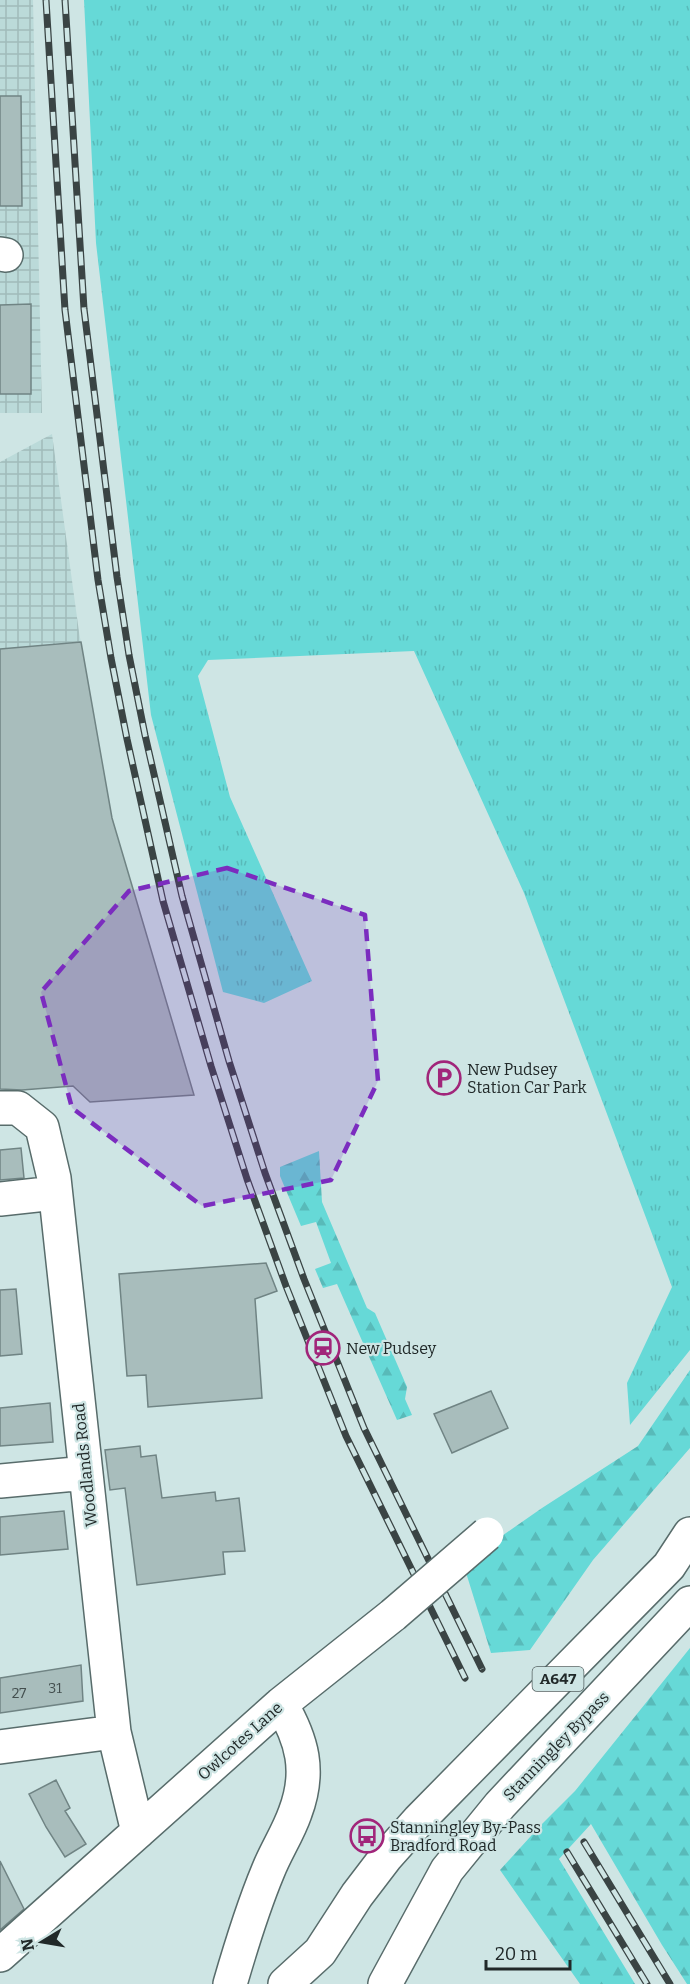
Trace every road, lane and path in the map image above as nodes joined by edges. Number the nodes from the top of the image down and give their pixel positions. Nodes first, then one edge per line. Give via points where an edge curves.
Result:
1 (9, 1108) edge
2 (56, 1193) junction
3 (0, 1199) edge
4 (86, 1473) junction
5 (0, 1481) edge
6 (487, 1534) dead end
7 (690, 1534) edge
8 (690, 1603) edge
9 (281, 1704) junction
10 (114, 1732) junction
11 (0, 1747) edge
12 (138, 1832) junction
13 (414, 1929) junction
14 (320, 1952) junction
15 (0, 1955) edge
16 (230, 1984) edge
17 (285, 1984) edge
18 (303, 1984) edge
19 (385, 1984) edge
20 (408, 1984) edge

1 - 2 main road, Woodlands Road via 42,1127
2 - 3 main road
2 - 4 main road, Woodlands Road
4 - 5 main road
4 - 10 main road, Woodlands Road
6 - 9 main road, Owlcotes Lane, bridge
7 - 14 main road, A647 via 669,1566 386,1857
8 - 13 main road, Stanningley Bypass / A647 via 500,1805 447,1870
9 - 12 main road, Owlcotes Lane
9 - 16 main road via 295,1727 303,1754 303,1780 296,1811 268,1871
10 - 11 main road
10 - 12 main road, Woodlands Road
12 - 15 main road, Owlcotes Lane
13 - 19 main road, Stanningley Bypass
13 - 20 main road, A647
14 - 17 main road, A647
14 - 18 main road, A647

